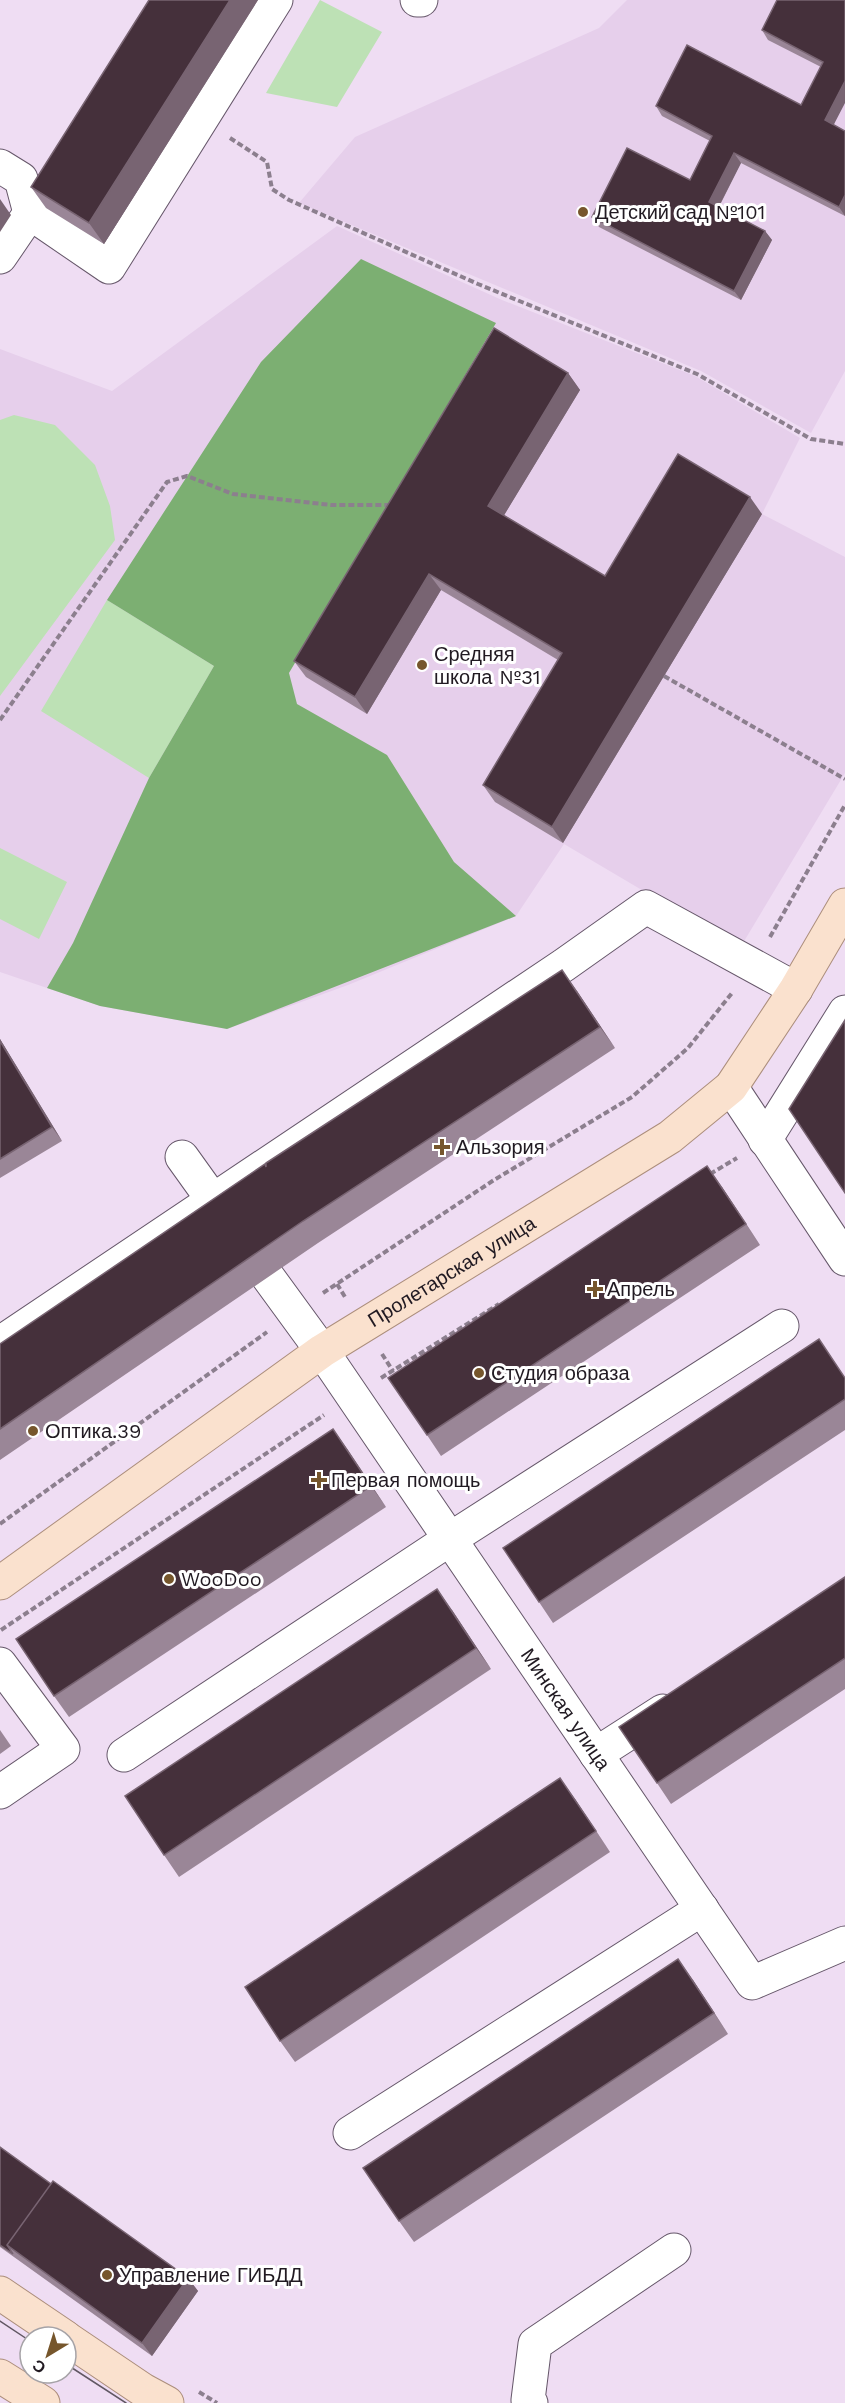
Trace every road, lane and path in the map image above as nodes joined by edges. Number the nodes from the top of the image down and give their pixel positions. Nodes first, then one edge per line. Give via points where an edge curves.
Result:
1 (276, 0) edge
2 (201, 119) junction
3 (0, 166) edge
4 (30, 213) junction
5 (0, 257) edge
6 (845, 444) edge
7 (396, 509) edge
8 (664, 676) dead end
9 (0, 720) edge
10 (845, 779) edge
11 (845, 805) edge
12 (845, 905) edge
13 (753, 966) junction
14 (796, 989) junction
15 (845, 1012) edge
16 (731, 1087) junction
17 (765, 1140) junction
18 (182, 1157) dead end
19 (705, 1178) edge
20 (220, 1210) junction
21 (845, 1259) edge
22 (268, 1276) edge
23 (502, 1302) edge
24 (294, 1312) junction
25 (782, 1326) dead end
26 (0, 1344) edge
27 (322, 1351) junction
28 (352, 1396) junction
29 (0, 1524) edge
30 (450, 1539) junction
31 (0, 1583) edge
32 (0, 1630) edge
33 (0, 1664) edge
34 (686, 1696) edge
35 (596, 1754) junction
36 (124, 1755) dead end
37 (0, 1792) edge
38 (702, 1909) junction
39 (845, 1943) edge
40 (350, 2133) dead end
41 (674, 2250) dead end
42 (0, 2293) edge
43 (47, 2325) edge
44 (78, 2346) edge
45 (0, 2376) edge
46 (43, 2403) edge
47 (167, 2403) edge
48 (531, 2403) edge

1 - 2 street
2 - 4 street via 109,267
2 - 6 path via 267,162 272,189 289,200 478,284 697,374 811,439
3 - 4 street via 21,179
4 - 5 street
7 - 9 path via 389,504 331,505 233,494 187,476 167,482
8 - 10 path
11 - 13 path
12 - 14 main road, Пролетарская улица
13 - 14 street
13 - 20 street via 646,907
13 - 24 path via 688,1048 632,1097 494,1180
14 - 16 main road, Пролетарская улица
15 - 17 street
16 - 17 street
16 - 27 main road, Пролетарская улица via 670,1137
17 - 19 path
17 - 21 street
18 - 20 street
20 - 26 street
22 - 24 street, Минская улица
23 - 28 path
24 - 27 street, Минская улица
24 - 29 path
25 - 30 street
27 - 28 street, Минская улица
27 - 31 main road, Пролетарская улица
28 - 30 street, Минская улица
28 - 32 path
30 - 35 street, Минская улица
30 - 36 street
33 - 37 street via 63,1749
34 - 35 street
35 - 38 street, Минская улица
38 - 39 street, Минская улица via 752,1983
38 - 40 street
41 - 48 street via 535,2344 528,2400
42 - 43 main road
44 - 47 main road
45 - 46 main road

